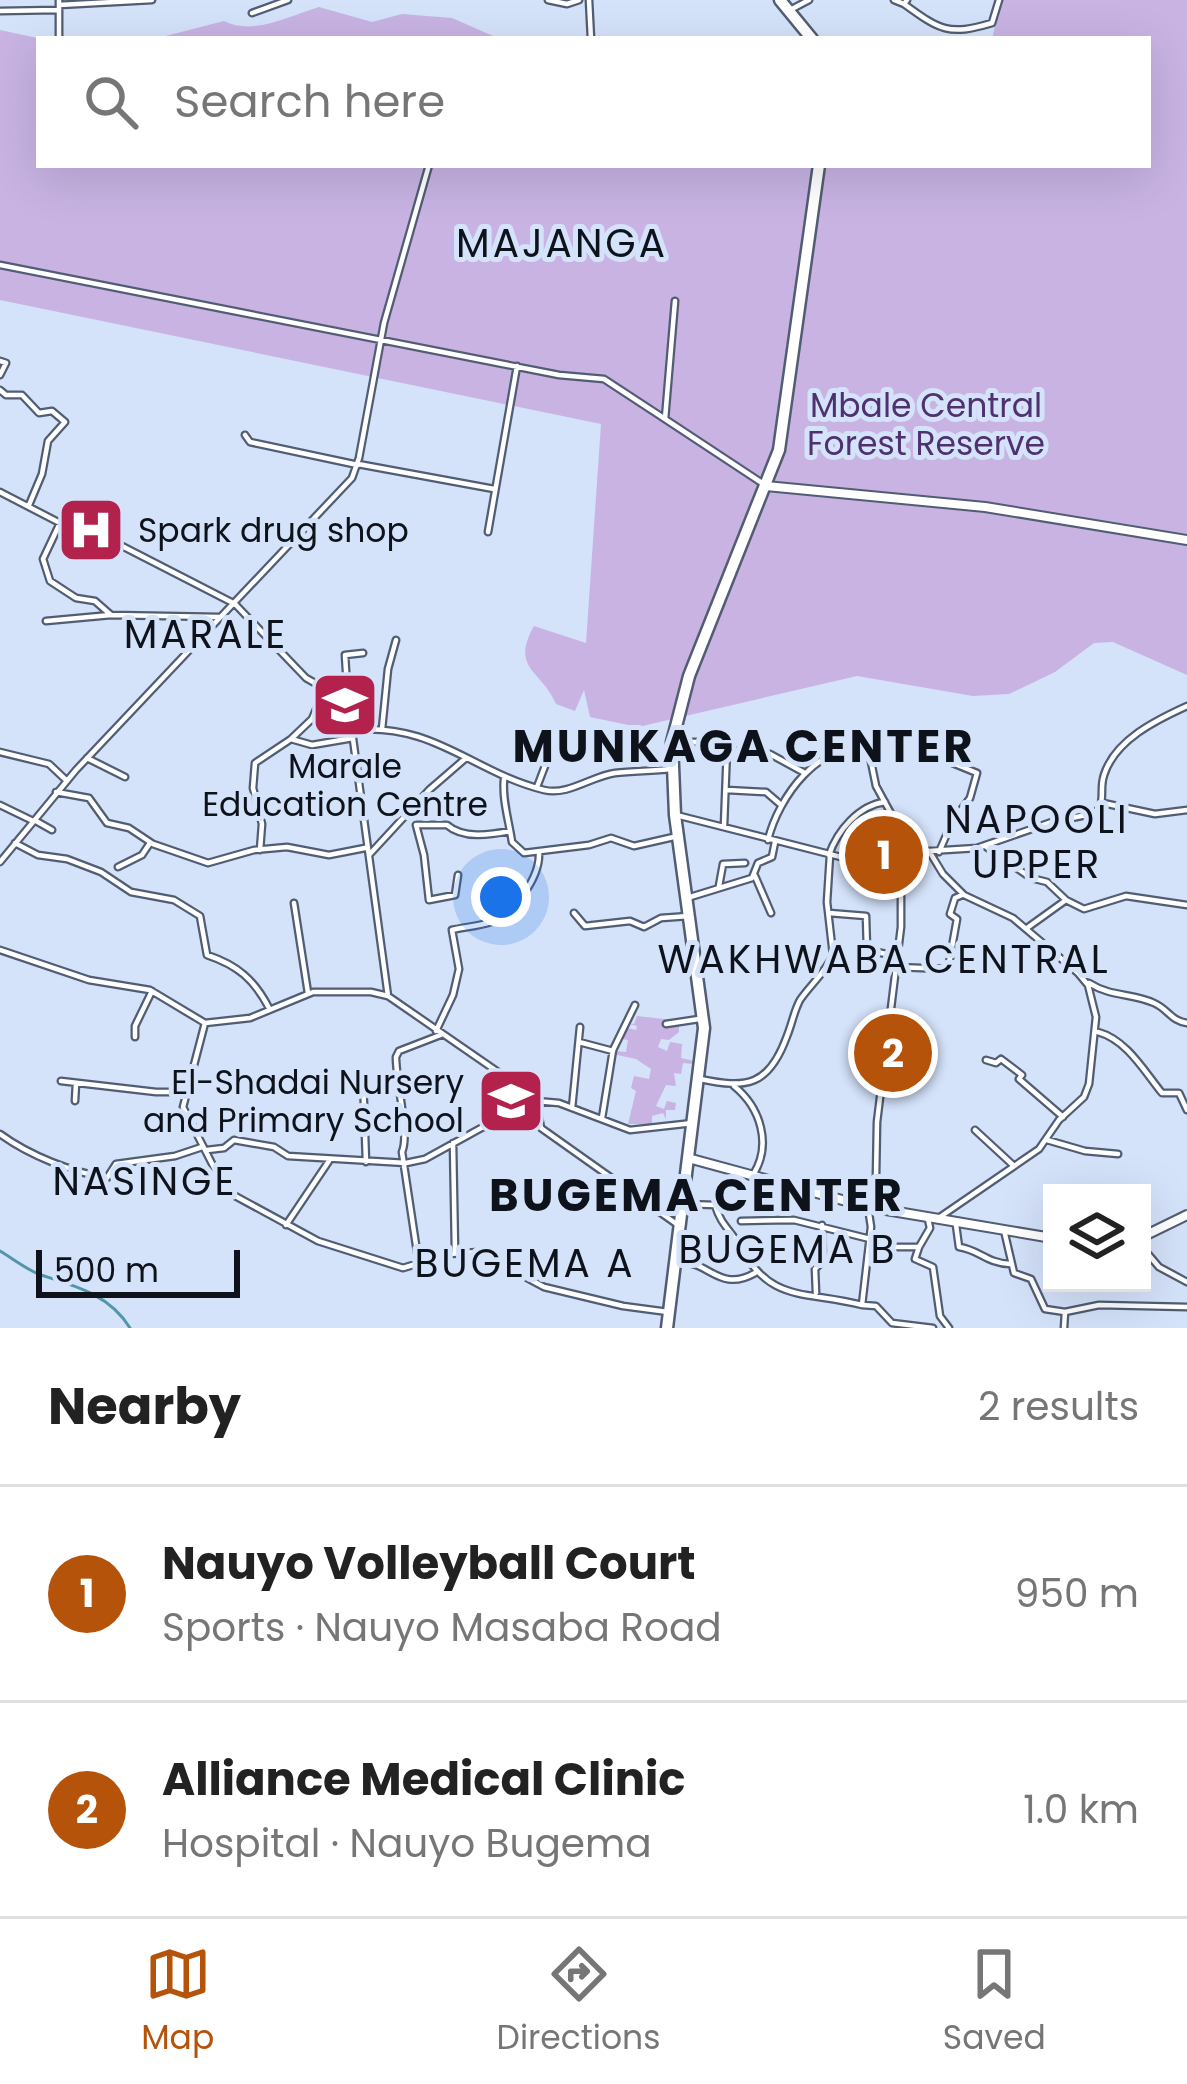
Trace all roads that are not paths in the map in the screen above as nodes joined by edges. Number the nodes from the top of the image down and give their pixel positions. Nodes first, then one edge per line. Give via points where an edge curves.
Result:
1 (152, 0) edge
2 (288, 0) edge
3 (548, 0) edge
4 (579, 0) edge
5 (589, 0) edge
6 (780, 0) edge
7 (809, 0) edge
8 (893, 0) edge
9 (999, 0) edge
10 (906, 2) edge
11 (59, 5) edge
12 (790, 10) junction
13 (0, 11) edge
14 (252, 13) dead end
15 (59, 36) edge
16 (591, 36) edge
17 (810, 36) edge
18 (428, 168) edge
19 (818, 168) edge
20 (0, 265) edge
21 (675, 302) dead end
22 (381, 338) junction
23 (0, 361) edge
24 (517, 366) junction
25 (0, 375) edge
26 (0, 390) edge
27 (665, 419) junction
28 (245, 435) dead end
29 (358, 464) junction
30 (766, 486) junction
31 (495, 489) junction
32 (0, 492) edge
33 (28, 506) junction
34 (60, 523) junction
35 (488, 532) dead end
36 (1187, 540) edge
37 (235, 604) junction
38 (111, 615) junction
39 (219, 617) junction
40 (46, 621) dead end
41 (396, 640) dead end
42 (363, 653) dead end
43 (324, 690) junction
44 (347, 701) junction
45 (1187, 706) edge
46 (382, 729) junction
47 (351, 730) junction
48 (543, 735) dead end
49 (353, 738) junction
50 (292, 739) junction
51 (672, 742) junction
52 (727, 748) junction
53 (0, 752) edge
54 (468, 756) junction
55 (87, 758) junction
56 (950, 762) dead end
57 (671, 769) junction
58 (803, 772) junction
59 (125, 777) dead end
60 (504, 779) junction
61 (67, 781) junction
62 (537, 788) junction
63 (728, 790) junction
64 (56, 792) junction
65 (885, 802) junction
66 (1103, 803) junction
67 (780, 804) junction
68 (0, 805) edge
69 (1187, 810) edge
70 (674, 815) junction
71 (33, 820) junction
72 (724, 828) junction
73 (52, 830) dead end
74 (510, 831) junction
75 (678, 836) junction
76 (771, 841) junction
77 (15, 843) junction
78 (150, 843) junction
79 (907, 845) junction
80 (985, 846) junction
81 (260, 850) junction
82 (539, 851) junction
83 (929, 851) junction
84 (368, 852) junction
85 (939, 852) junction
86 (830, 855) junction
87 (890, 859) junction
88 (0, 862) edge
89 (745, 863) dead end
90 (118, 866) dead end
91 (458, 875) dead end
92 (755, 876) junction
93 (719, 886) junction
94 (962, 893) junction
95 (687, 898) junction
96 (1066, 900) junction
97 (294, 903) dead end
98 (1187, 906) edge
99 (574, 913) dead end
100 (771, 913) dead end
101 (830, 913) junction
102 (689, 916) junction
103 (1027, 928) junction
104 (0, 950) edge
105 (896, 956) junction
106 (895, 967) junction
107 (1084, 980) junction
108 (152, 991) junction
109 (308, 993) junction
110 (388, 996) junction
111 (635, 1005) dead end
112 (270, 1009) junction
113 (704, 1016) junction
114 (1187, 1022) edge
115 (206, 1023) junction
116 (666, 1024) dead end
117 (580, 1027) dead end
118 (440, 1032) junction
119 (1095, 1032) junction
120 (135, 1036) dead end
121 (579, 1042) junction
122 (613, 1052) junction
123 (986, 1060) dead end
124 (363, 1078) dead end
125 (700, 1078) junction
126 (61, 1081) dead end
127 (76, 1083) junction
128 (734, 1087) junction
129 (184, 1092) junction
130 (74, 1100) dead end
131 (536, 1101) junction
132 (572, 1108) junction
133 (1187, 1109) edge
134 (1063, 1117) junction
135 (602, 1118) junction
136 (694, 1123) junction
137 (539, 1125) junction
138 (975, 1130) dead end
139 (0, 1134) edge
140 (1048, 1139) junction
141 (453, 1143) junction
142 (204, 1149) junction
143 (1118, 1154) dead end
144 (687, 1158) junction
145 (329, 1160) junction
146 (366, 1162) junction
147 (406, 1163) junction
148 (1014, 1166) junction
149 (752, 1175) junction
150 (683, 1204) junction
151 (868, 1207) junction
152 (1187, 1215) edge
153 (931, 1220) junction
154 (741, 1221) dead end
155 (822, 1225) junction
156 (956, 1225) junction
157 (286, 1226) junction
158 (680, 1226) junction
159 (1004, 1229) junction
160 (1151, 1233) edge
161 (1043, 1236) edge
162 (870, 1243) junction
163 (920, 1246) junction
164 (455, 1253) junction
165 (1151, 1258) edge
166 (675, 1264) junction
167 (1012, 1264) junction
168 (418, 1265) junction
169 (754, 1273) junction
170 (1187, 1282) edge
171 (815, 1295) junction
172 (862, 1305) junction
173 (1187, 1306) edge
174 (669, 1312) junction
175 (1065, 1312) junction
176 (667, 1328) edge
177 (933, 1328) edge
178 (949, 1328) edge
179 (1064, 1328) edge

1 - 11 street
2 - 14 street
3 - 4 street
5 - 16 street
6 - 12 main road
7 - 12 street
8 - 10 street
9 - 10 street via 992,23 951,32
11 - 13 street
11 - 15 street
12 - 17 main road
18 - 22 street
19 - 30 main road via 786,415
20 - 22 street
21 - 27 street
22 - 24 street
22 - 29 street
23 - 25 street
24 - 27 street via 604,379
24 - 31 street
26 - 33 street via 65,420 48,441
27 - 30 street
28 - 29 street
29 - 31 street
29 - 37 street
30 - 36 street via 985,507
30 - 51 main road via 689,676
31 - 35 street
32 - 33 street
33 - 34 street
34 - 37 street
34 - 38 street via 44,554 50,581
37 - 39 street
37 - 43 street
38 - 39 street
38 - 40 street
39 - 55 street
41 - 46 street
42 - 44 street via 345,655
43 - 44 street
43 - 50 street via 313,718
44 - 47 street
45 - 66 street via 1123,744 1104,775
46 - 47 street
46 - 54 street via 409,731
47 - 49 street
48 - 62 street via 553,746
49 - 50 street via 314,745
49 - 84 street
50 - 81 street via 252,767
51 - 52 street
51 - 57 main road
52 - 58 street via 770,754
52 - 63 street
53 - 61 street via 49,764
54 - 60 street
54 - 84 street
55 - 59 street
55 - 61 street
56 - 85 street via 977,772
57 - 62 street
57 - 70 main road
58 - 65 street via 835,753 866,749
58 - 67 street
60 - 62 street
60 - 74 street
61 - 64 street
63 - 67 street via 766,792
63 - 72 street
64 - 71 street
64 - 78 street via 89,798 105,821
65 - 79 street
65 - 86 street via 858,814
66 - 69 street via 1154,814
66 - 80 street via 1096,813
67 - 76 street
68 - 71 street
70 - 72 street
70 - 75 main road
71 - 73 street
71 - 77 street
72 - 76 street
74 - 82 street via 524,853
74 - 91 street via 472,835 416,825 429,900 454,895
75 - 82 street
75 - 95 main road
76 - 86 street
76 - 92 street via 772,856 758,862
77 - 88 street
77 - 112 street via 200,916 207,955 236,965
78 - 81 street via 211,863
78 - 90 street
79 - 83 street
79 - 87 street
80 - 85 street
80 - 96 street
81 - 84 street
82 - 118 street via 538,869 503,916 452,930 459,970
83 - 85 street
83 - 94 street
84 - 110 street
86 - 87 street via 880,866
86 - 101 street
87 - 105 street via 901,876
89 - 93 street via 723,864
92 - 93 street
92 - 100 street
93 - 95 street
94 - 103 street
94 - 106 street via 950,914 957,920 948,969
95 - 102 main road
96 - 98 street via 1084,909 1126,896
96 - 103 street
97 - 109 street
99 - 102 street via 585,926
101 - 105 street via 866,916 867,950
101 - 128 street via 831,961 800,1000 764,1075
102 - 113 main road
103 - 107 street
104 - 108 street via 87,980
105 - 106 street
106 - 151 street
107 - 114 street
107 - 119 street
108 - 115 street
108 - 120 street
109 - 110 street
109 - 112 street
110 - 118 street
111 - 122 street
112 - 115 street
113 - 116 street
113 - 125 main road
115 - 129 street
117 - 121 street
118 - 131 street
118 - 147 street via 396,1057
119 - 133 street via 1132,1055 1162,1093 1179,1094
119 - 134 street via 1087,1093
121 - 122 street
121 - 132 street
122 - 135 street
123 - 134 street via 1004,1060
124 - 146 street
125 - 128 street
125 - 136 main road
126 - 127 street
127 - 129 street
127 - 130 street
128 - 149 street via 762,1127
129 - 142 street via 185,1116
131 - 132 street
131 - 137 street
132 - 135 street
134 - 140 street
135 - 136 street via 635,1130
136 - 144 main road
137 - 141 street via 489,1126
137 - 158 street
138 - 148 street
139 - 142 street via 102,1179 115,1165
140 - 143 street
140 - 148 street
141 - 147 street
141 - 164 street
142 - 145 street via 234,1140
142 - 157 street via 232,1196
144 - 149 street
144 - 150 main road
145 - 146 street
145 - 157 street
146 - 147 street
147 - 168 street
148 - 153 street
149 - 151 street
150 - 158 main road
150 - 169 street via 715,1205
151 - 153 street
151 - 162 street
152 - 160 street
153 - 156 street
153 - 163 street
154 - 155 street
155 - 162 street
155 - 171 street
156 - 159 street
156 - 167 street via 959,1246 989,1263
157 - 168 street via 392,1267
158 - 166 main road
159 - 161 street
159 - 167 street
162 - 163 street
162 - 172 street
163 - 178 street via 915,1259 934,1267
164 - 168 street
164 - 174 street via 485,1253 544,1287
165 - 170 street
166 - 169 street via 729,1280
166 - 174 main road
167 - 175 street via 1031,1279 1044,1308
169 - 171 street via 786,1291
171 - 172 street
172 - 177 street via 876,1306 892,1323
173 - 175 street
174 - 176 main road
175 - 179 street

